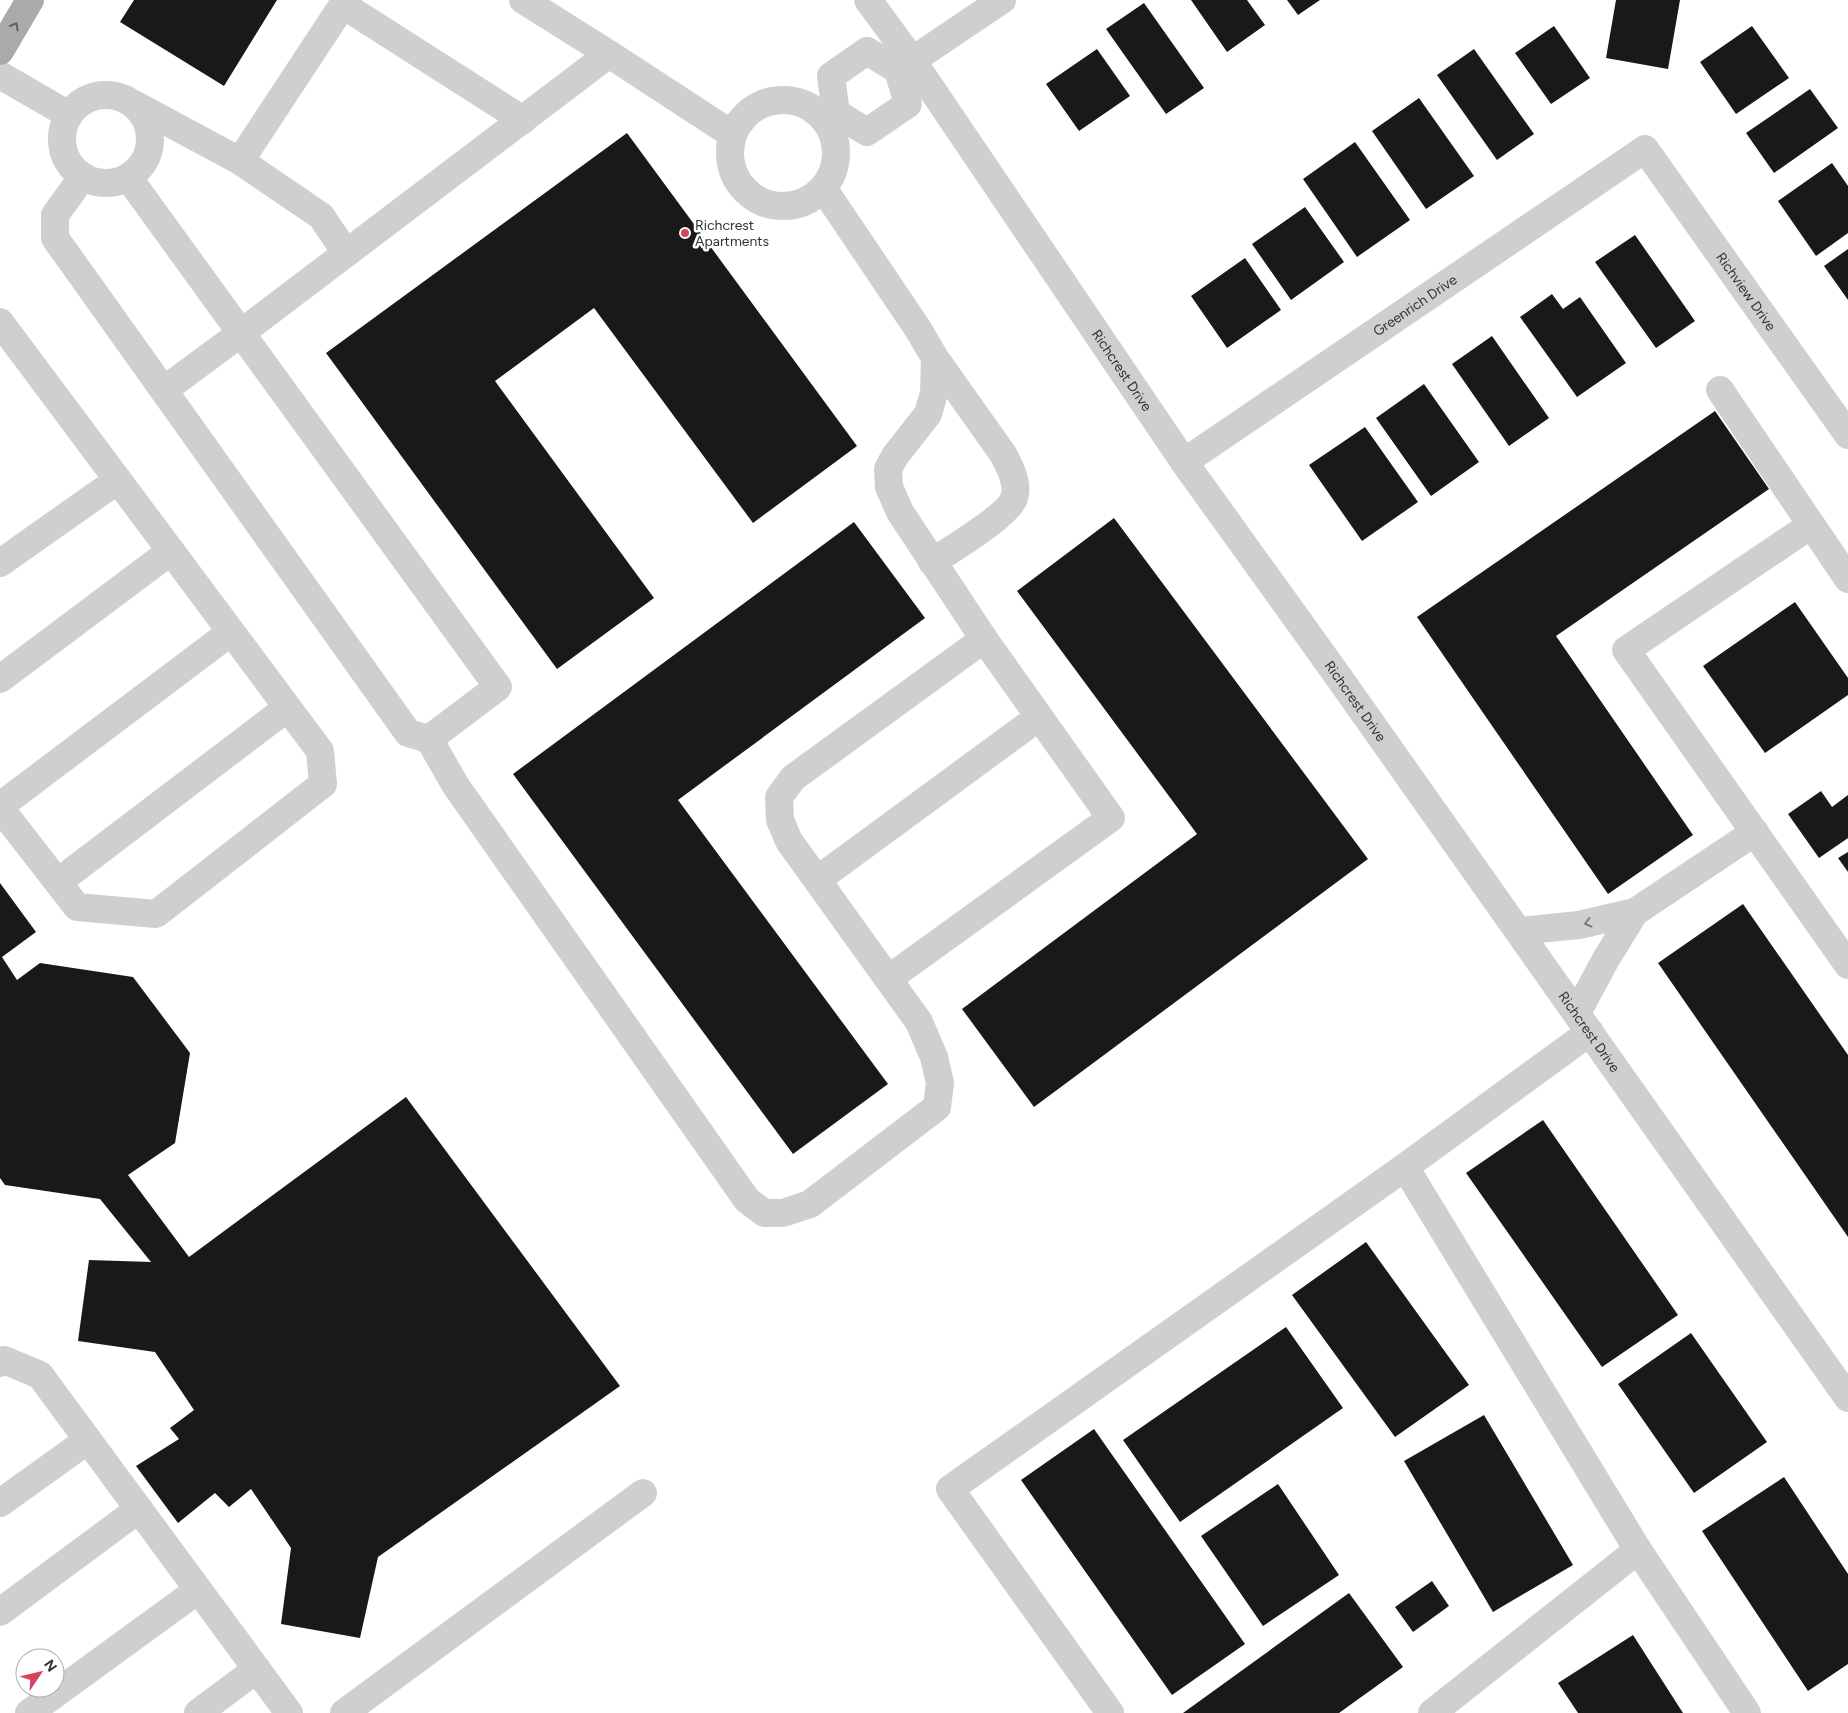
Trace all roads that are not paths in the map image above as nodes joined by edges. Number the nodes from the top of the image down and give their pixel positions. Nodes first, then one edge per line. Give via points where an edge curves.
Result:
1 (30, 0) edge
2 (524, 0) edge
3 (868, 0) edge
4 (1002, 0) edge
5 (344, 2) edge
6 (0, 52) edge
7 (610, 54) junction
8 (904, 65) junction
9 (0, 75) edge
10 (130, 102) junction
11 (69, 115) junction
12 (831, 117) junction
13 (523, 120) junction
14 (733, 135) junction
15 (1645, 149) joint
16 (240, 160) junction
17 (83, 176) junction
18 (128, 177) junction
19 (823, 188) junction
20 (346, 254) junction
21 (0, 322) edge
22 (241, 333) junction
23 (935, 358) junction
24 (164, 390) junction
25 (1720, 390) dead end
26 (1848, 435) edge
27 (1184, 462) junction
28 (118, 480) junction
29 (1811, 525) junction
30 (171, 551) junction
31 (932, 562) junction
32 (0, 563) edge
33 (1848, 579) edge
34 (231, 632) junction
35 (984, 640) junction
36 (0, 679) edge
37 (288, 708) junction
38 (1039, 717) junction
39 (430, 738) junction
40 (0, 807) edge
41 (1755, 832) junction
42 (817, 880) junction
43 (58, 882) junction
44 (1635, 912) junction
45 (1519, 932) junction
46 (1848, 964) edge
47 (888, 979) junction
48 (1583, 1023) junction
49 (1405, 1167) junction
50 (0, 1363) edge
51 (1848, 1398) edge
52 (88, 1440) junction
53 (643, 1493) dead end
54 (0, 1502) edge
55 (139, 1509) junction
56 (1638, 1550) junction
57 (198, 1590) junction
58 (0, 1612) edge
59 (257, 1669) junction
60 (29, 1713) edge
61 (198, 1713) edge
62 (289, 1713) edge
63 (344, 1713) edge
64 (1110, 1713) edge
65 (1432, 1713) edge
66 (1747, 1713) edge

6 -> 1 main road
2 - 7 street
3 - 8 street, Richcrest Drive
4 - 8 street
5 - 13 street
5 - 16 street
7 - 13 street
7 - 14 street
8 - 12 street via 867,51 830,76
8 - 12 street via 908,104 867,132
8 - 27 street, Richcrest Drive
9 - 11 street
10 - 11 street via 104,94 78,105
10 - 16 street
10 - 18 street via 148,124 150,140 140,168
11 - 17 street via 63,128 62,142 73,167
12 - 14 street via 799,102 784,99 768,101 754,107 742,118
12 - 19 street via 837,152 834,169
13 - 20 street
14 - 19 street via 731,164 737,180 748,193 780,206 798,204 814,197
15 - 26 street, Richview Drive
15 - 27 street, Greenrich Drive
16 - 20 street via 321,216
17 - 18 street via 98,182 114,182
17 - 24 street via 55,215 55,238
18 - 22 street
19 - 23 street
20 - 22 street
21 - 28 street
22 - 24 street
22 - 39 street via 498,687
23 - 31 street via 934,393 928,414 888,469 889,487 900,512
23 - 31 street via 1003,454 1015,482 1014,499 1004,512
24 - 39 street via 408,733
25 - 29 street
27 - 45 street, Richcrest Drive
28 - 30 street
28 - 32 street
29 - 33 street
29 - 41 street via 1626,650
30 - 34 street
30 - 36 street
31 - 35 street
34 - 37 street
34 - 40 street
35 - 38 street
35 - 42 street via 793,778 780,797 780,820 789,841
37 - 43 street
37 - 43 street via 320,751 323,784 156,914 77,907
38 - 42 street
38 - 47 street via 1111,818
39 - 47 street via 456,786 747,1200 764,1212 783,1213 810,1204 937,1107 940,1083 934,1057 919,1022
40 - 43 street
41 - 44 street
41 - 46 street
42 - 47 street
44 -> 45 street via 1579,926
44 - 48 street via 1606,959
45 - 48 street, Richcrest Drive
48 - 49 street
48 - 51 street, Richcrest Drive
49 - 56 street
49 - 64 street via 950,1489
50 - 52 street via 4,1360 40,1375
52 - 54 street
52 - 55 street
53 - 63 street
55 - 57 street
55 - 58 street
56 - 65 street
56 - 66 street
57 - 59 street
57 - 60 street
59 - 61 street
59 - 62 street

